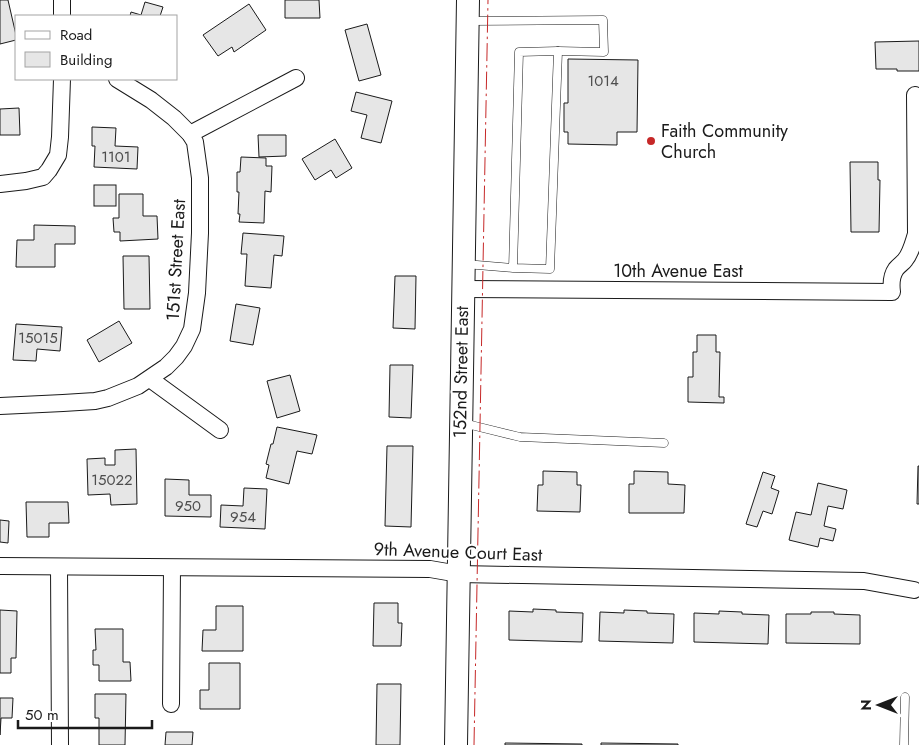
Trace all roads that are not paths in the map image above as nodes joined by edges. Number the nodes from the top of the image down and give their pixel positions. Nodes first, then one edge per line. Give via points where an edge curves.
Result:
1 (62, 0) edge
2 (467, 10) edge
3 (62, 15) edge
4 (558, 51) junction
5 (296, 78) dead end
6 (62, 80) edge
7 (119, 80) edge
8 (915, 95) dead end
9 (190, 134) junction
10 (0, 184) edge
11 (463, 264) junction
12 (514, 268) junction
13 (462, 289) junction
14 (150, 379) junction
15 (0, 406) edge
16 (461, 422) junction
17 (220, 430) dead end
18 (664, 443) dead end
19 (0, 566) edge
20 (59, 567) junction
21 (172, 568) junction
22 (459, 574) junction
23 (914, 590) dead end
24 (905, 697) dead end
25 (171, 704) dead end
26 (60, 745) edge
27 (456, 745) edge
28 (904, 745) edge

1 - 3 street
2 - 4 lane via 603,20 604,52
2 - 11 main road, 152nd Street East
4 - 12 lane via 550,269
4 - 12 lane via 519,52
5 - 9 street
6 - 10 street via 58,155 43,177
7 - 9 street, 151st Street East via 151,100
8 - 13 street, 10th Avenue East via 916,234 908,255 892,278 892,292
9 - 14 street, 151st Street East via 195,142 200,178 198,293 192,329 184,346 166,367
11 - 12 lane
11 - 13 main road, 152nd Street East
13 - 16 main road, 152nd Street East
14 - 15 street via 95,401
14 - 17 street
16 - 18 lane via 520,437
16 - 22 main road, 152nd Street East
19 - 20 street, 9th Avenue Court East
20 - 21 street, 9th Avenue Court East
20 - 26 street
21 - 22 street, 9th Avenue Court East via 430,569
21 - 25 street
22 - 23 street, 9th Avenue Court East via 864,581
22 - 27 main road, 152nd Street East
24 - 28 lane

